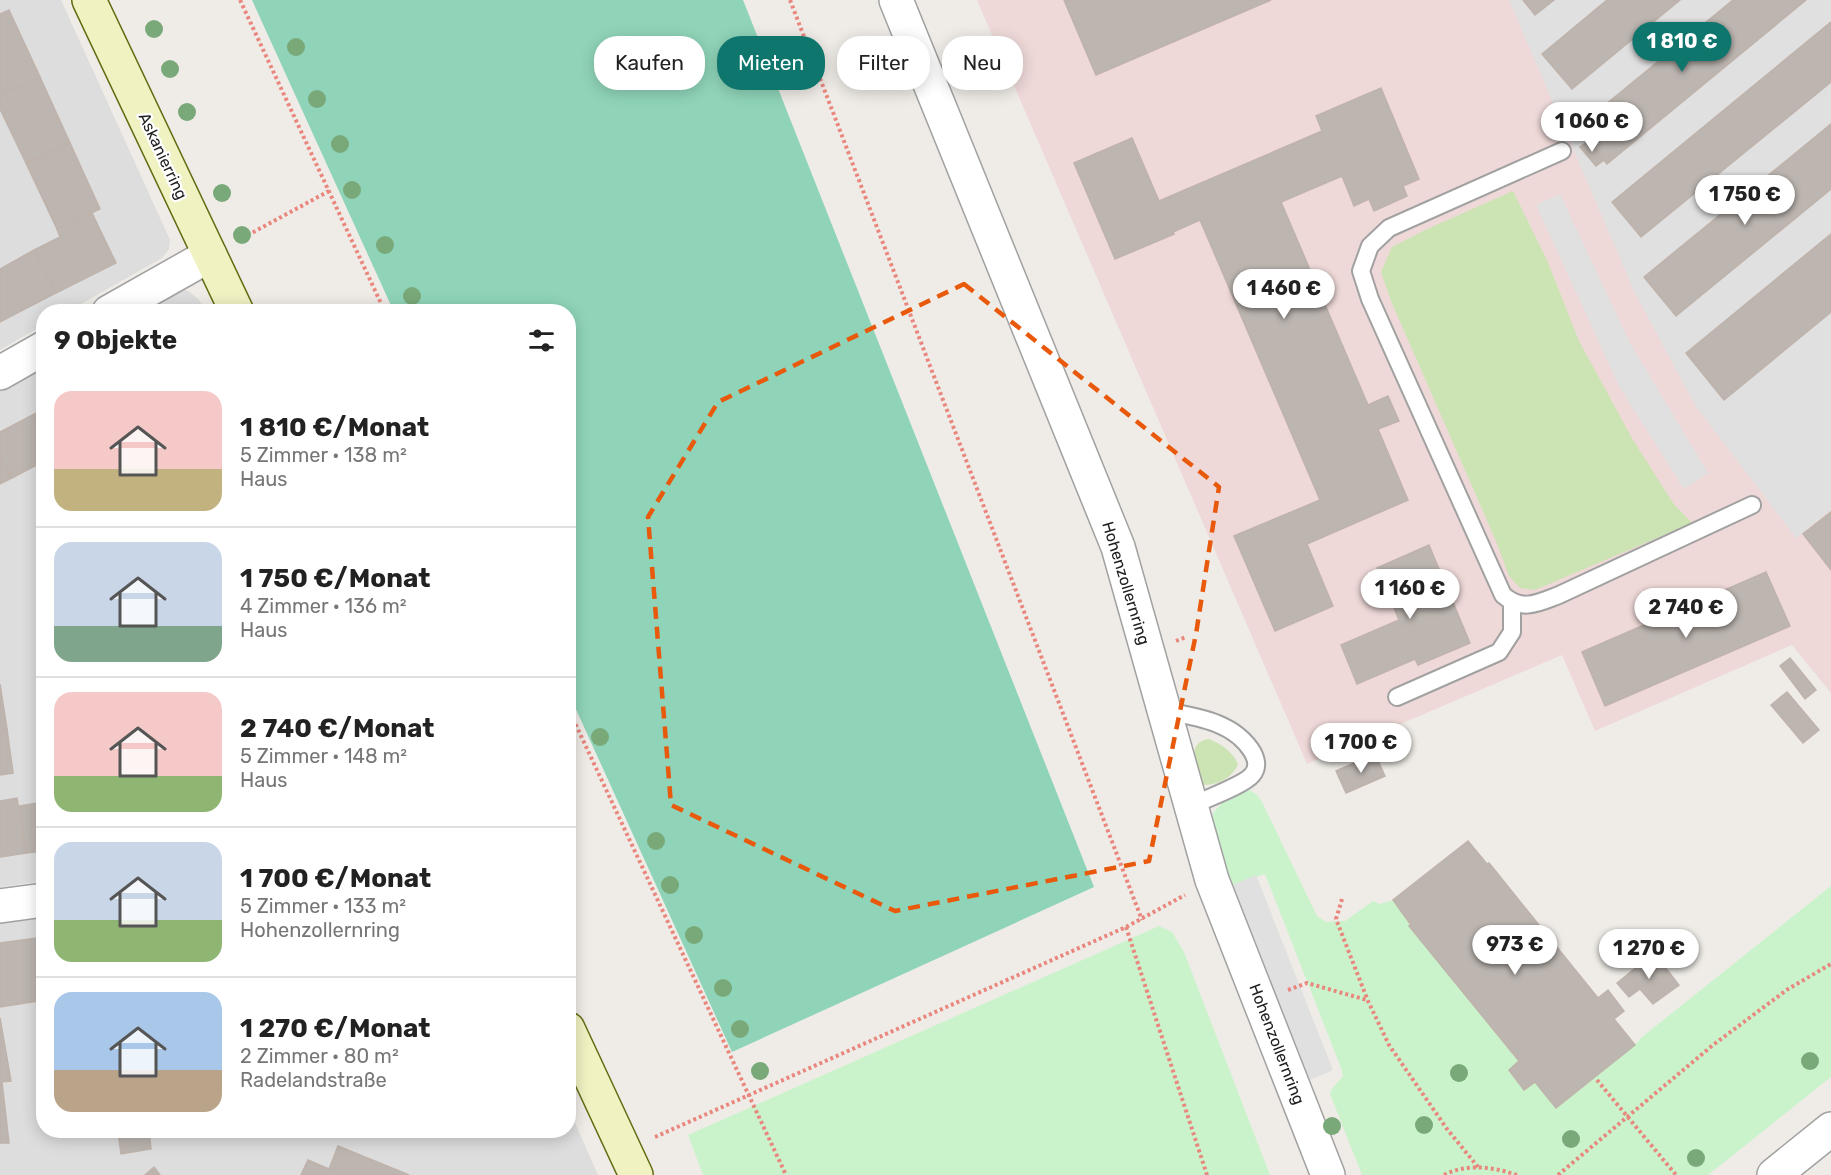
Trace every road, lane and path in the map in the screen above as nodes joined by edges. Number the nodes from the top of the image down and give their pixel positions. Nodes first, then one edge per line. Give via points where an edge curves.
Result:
1 (89, 0) edge
2 (240, 0) edge
3 (790, 0) edge
4 (896, 0) edge
5 (1562, 151) dead end
6 (329, 191) junction
7 (256, 231) dead end
8 (210, 255) junction
9 (123, 304) edge
10 (233, 304) edge
11 (381, 304) edge
12 (36, 353) edge
13 (0, 373) edge
14 (1752, 505) dead end
15 (1512, 604) junction
16 (1397, 698) dead end
17 (1165, 711) junction
18 (576, 725) edge
19 (1191, 806) junction
20 (1212, 880) junction
21 (1342, 899) dead end
22 (36, 901) edge
23 (0, 906) edge
24 (1142, 920) junction
25 (1126, 927) junction
26 (1831, 964) edge
27 (1259, 1000) junction
28 (1368, 1000) junction
29 (576, 1046) edge
30 (1597, 1080) dead end
31 (748, 1096) junction
32 (1627, 1117) junction
33 (1831, 1129) edge
34 (630, 1162) edge
35 (1478, 1167) junction
36 (786, 1175) edge
37 (1207, 1175) edge
38 (1328, 1175) edge
39 (1444, 1175) edge
40 (1517, 1175) edge
41 (1558, 1175) edge
42 (1676, 1175) edge
43 (1774, 1175) edge

1 - 8 main road, Askanierring
2 - 6 path
3 - 24 path
4 - 17 street, Hohenzollernring via 1118,547
5 - 15 lane via 1389,228 1370,246 1361,272 1503,595
6 - 7 path
6 - 11 path
8 - 9 street
8 - 10 main road, Askanierring
12 - 13 street
14 - 15 lane via 1559,595 1533,605
15 - 16 lane via 1512,632 1499,652
17 - 19 street, Hohenzollernring
17 - 19 lane via 1218,723 1243,741 1256,759 1256,768 1247,779
18 - 31 path
19 - 20 street, Hohenzollernring
20 - 24 path
20 - 27 street, Hohenzollernring
21 - 28 path via 1336,919
22 - 23 street
24 - 25 path
25 - 31 path
25 - 37 path
26 - 32 path via 1788,988
27 - 28 path via 1307,983
27 - 38 street, Hohenzollernring
28 - 35 path via 1389,1045 1412,1080
29 - 34 main road
30 - 32 path
31 - 34 path
31 - 36 path
32 - 41 path
32 - 42 path
33 - 43 street
35 - 39 path
35 - 40 path

